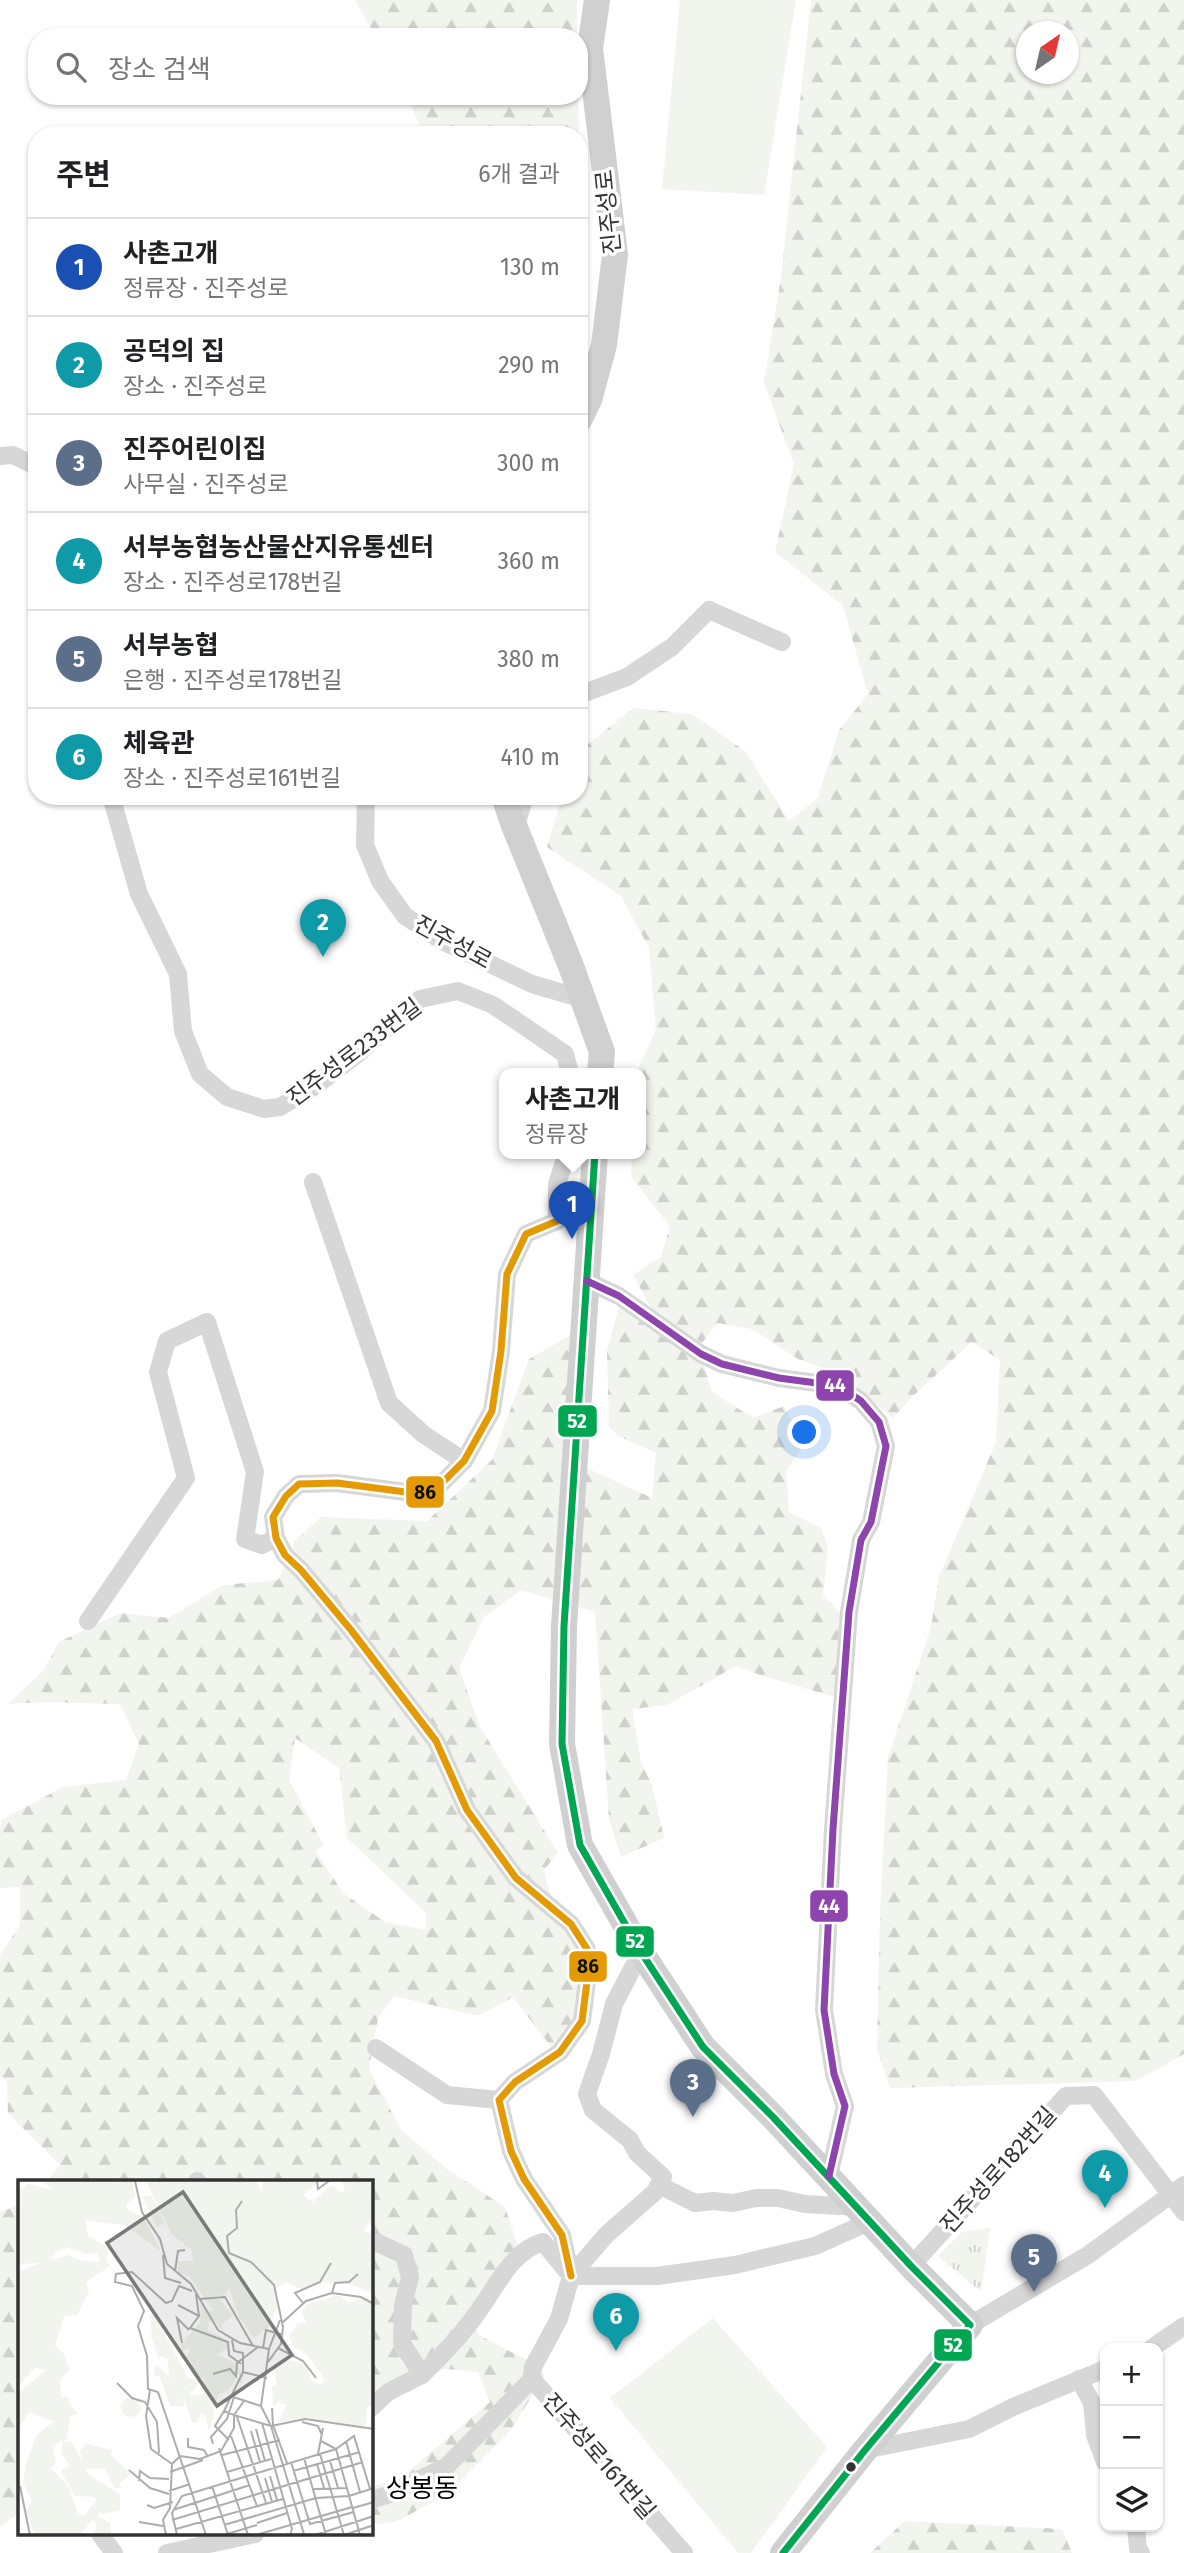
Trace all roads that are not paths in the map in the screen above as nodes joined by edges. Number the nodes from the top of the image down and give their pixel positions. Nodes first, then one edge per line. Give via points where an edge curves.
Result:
1 (597, 0) edge
2 (588, 403) edge
3 (0, 456) edge
4 (28, 463) edge
5 (782, 642) dead end
6 (588, 692) edge
7 (114, 805) edge
8 (366, 805) edge
9 (508, 805) edge
10 (522, 805) edge
11 (515, 830) junction
12 (583, 999) junction
13 (568, 1068) edge
14 (600, 1068) edge
15 (565, 1159) edge
16 (595, 1159) edge
17 (313, 1182) dead end
18 (592, 1200) junction
19 (556, 1221) junction
20 (587, 1281) junction
21 (464, 1461) junction
22 (276, 1538) junction
23 (88, 1621) dead end
24 (641, 1952) junction
25 (376, 2048) dead end
26 (499, 2100) junction
27 (829, 2176) junction
28 (659, 2185) junction
29 (1177, 2190) edge
30 (1184, 2213) edge
31 (865, 2214) junction
32 (373, 2243) edge
33 (911, 2266) junction
34 (571, 2276) junction
35 (970, 2325) junction
36 (1184, 2326) edge
37 (1159, 2343) edge
38 (1100, 2371) edge
39 (422, 2375) junction
40 (532, 2379) junction
41 (1079, 2379) junction
42 (373, 2406) edge
43 (1100, 2447) edge
44 (865, 2450) junction
45 (373, 2500) edge
46 (1136, 2532) edge
47 (101, 2536) edge
48 (249, 2536) edge
49 (214, 2548) edge
50 (114, 2553) edge
51 (167, 2553) edge
52 (684, 2553) edge
53 (783, 2553) edge
54 (1142, 2553) edge

1 - 2 main road, 진주성로 via 590,48 615,255 604,345
3 - 4 street
5 - 6 street via 709,610 672,647 626,677
7 - 13 street, 진주성로233번길 via 139,894 178,974 183,1031 200,1074 227,1097 264,1109 280,1107 360,1052 420,999 458,991 493,1005 563,1052
8 - 12 street, 진주성로 via 365,845 380,881 405,916 442,941 532,984
9 - 11 main road
10 - 11 street
11 - 12 main road
12 - 14 main road via 601,1052
15 - 19 street via 557,1184
16 - 18 main road
17 - 21 street via 390,1403 423,1434
18 - 19 street
18 - 20 main road
19 - 21 street via 526,1234 507,1274 492,1411
20 - 24 main road via 564,1626 562,1744 580,1845
20 - 27 street via 619,1296 722,1364 779,1378 839,1385 879,1422 886,1446 872,1522 861,1540 849,1612 824,2010 834,2074 845,2106
21 - 22 street via 442,1483 421,1494 337,1483 299,1484 273,1517
22 - 23 street via 262,1545 245,1539 255,1472 206,1322 167,1341 158,1372 187,1478
22 - 26 street via 436,1741 467,1811 516,1878 571,1924 587,1949 582,2021 561,2052 515,2082
24 - 27 main road via 703,2047
24 - 28 street via 614,2004 587,2094 593,2110 630,2140 663,2178
25 - 26 street via 447,2095
26 - 34 street via 510,2151 562,2235
27 - 31 main road
28 - 31 street via 695,2203 778,2198
28 - 34 street
29 - 30 street
29 - 33 street, 진주성로182번길 via 1094,2095 1066,2096
29 - 35 street via 1088,2255
31 - 33 main road
31 - 34 street via 815,2246 735,2265 657,2276
32 - 39 street via 404,2255 410,2277 402,2305 401,2343
33 - 35 main road
34 - 39 street via 543,2242 531,2245
34 - 40 street, 진주성로161번길 via 559,2319 533,2367
35 - 44 main road
36 - 37 street
38 - 41 street
39 - 42 street via 388,2392
40 - 45 street via 446,2467
40 - 52 street, 진주성로161번길
41 - 43 street via 1092,2403
41 - 44 street via 969,2429
44 - 53 main road
46 - 54 street
47 - 50 street
48 - 49 street
49 - 51 street

